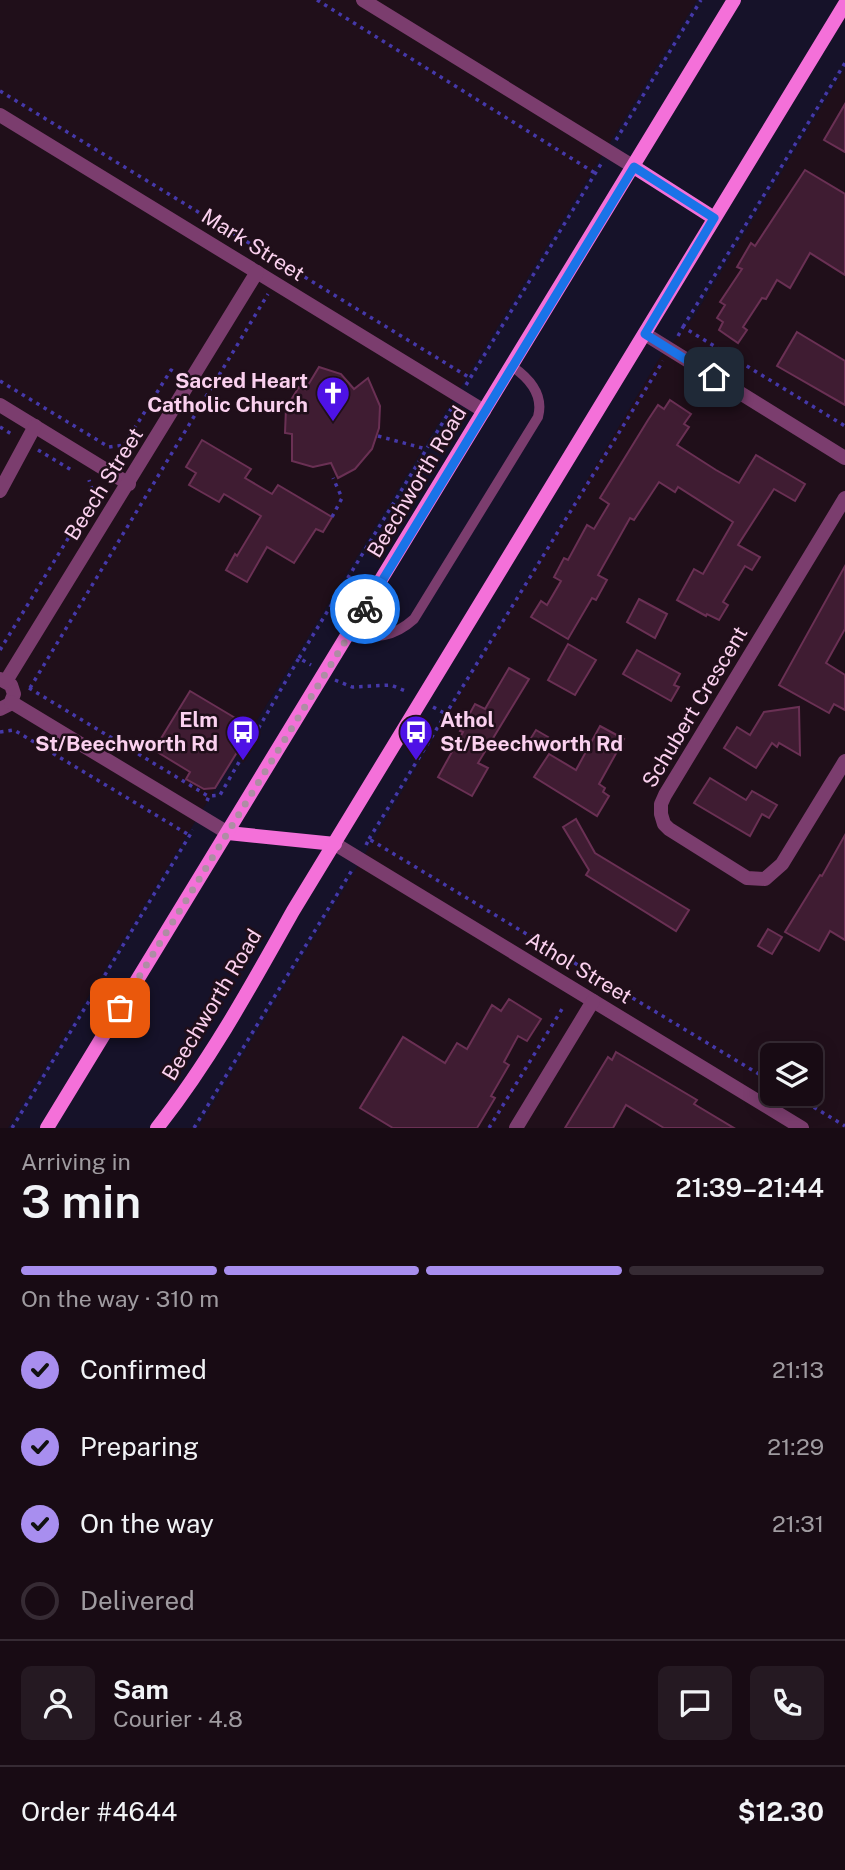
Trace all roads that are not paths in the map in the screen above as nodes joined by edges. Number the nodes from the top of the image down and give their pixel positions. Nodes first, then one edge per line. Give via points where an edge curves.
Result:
1 (363, 0) edge
2 (734, 0) edge
3 (845, 4) edge
4 (0, 115) edge
5 (634, 167) junction
6 (714, 218) junction
7 (257, 272) junction
8 (645, 334) junction
9 (513, 367) junction
10 (0, 405) edge
11 (484, 411) junction
12 (35, 426) junction
13 (845, 458) edge
14 (129, 484) junction
15 (0, 491) edge
16 (845, 498) edge
17 (349, 634) junction
18 (3, 680) edge
19 (6, 706) edge
20 (845, 761) edge
21 (228, 833) junction
22 (335, 844) junction
23 (593, 1001) junction
24 (47, 1128) edge
25 (157, 1128) edge
26 (516, 1128) edge
27 (802, 1128) edge

1 - 5 street
2 - 5 main road, Beechworth Road
3 - 6 main road, Beechworth Road
4 - 7 street, Mark Street
5 - 6 main road
5 - 9 main road, Beechworth Road
6 - 8 main road, Beechworth Road
7 - 11 street, Mark Street
7 - 14 street, Beech Street
8 - 13 street
8 - 22 main road, Beechworth Road
9 - 11 main road, Beechworth Road
9 - 17 lane via 536,392 541,406 538,417 414,619 404,629 372,638
10 - 12 street
11 - 17 main road, Beechworth Road
12 - 14 street
12 - 15 street
14 - 18 street, Beech Street
16 - 20 street, Schubert Crescent via 666,795 661,804 662,820 674,833 747,877 765,879 782,864
17 - 21 main road, Beechworth Road
18 - 19 street via 13,690
19 - 21 street
21 - 22 main road
21 - 24 main road, Beechworth Road
22 - 23 street, Athol Street
22 - 25 main road, Beechworth Road via 250,988
23 - 26 street
23 - 27 street, Athol Street

